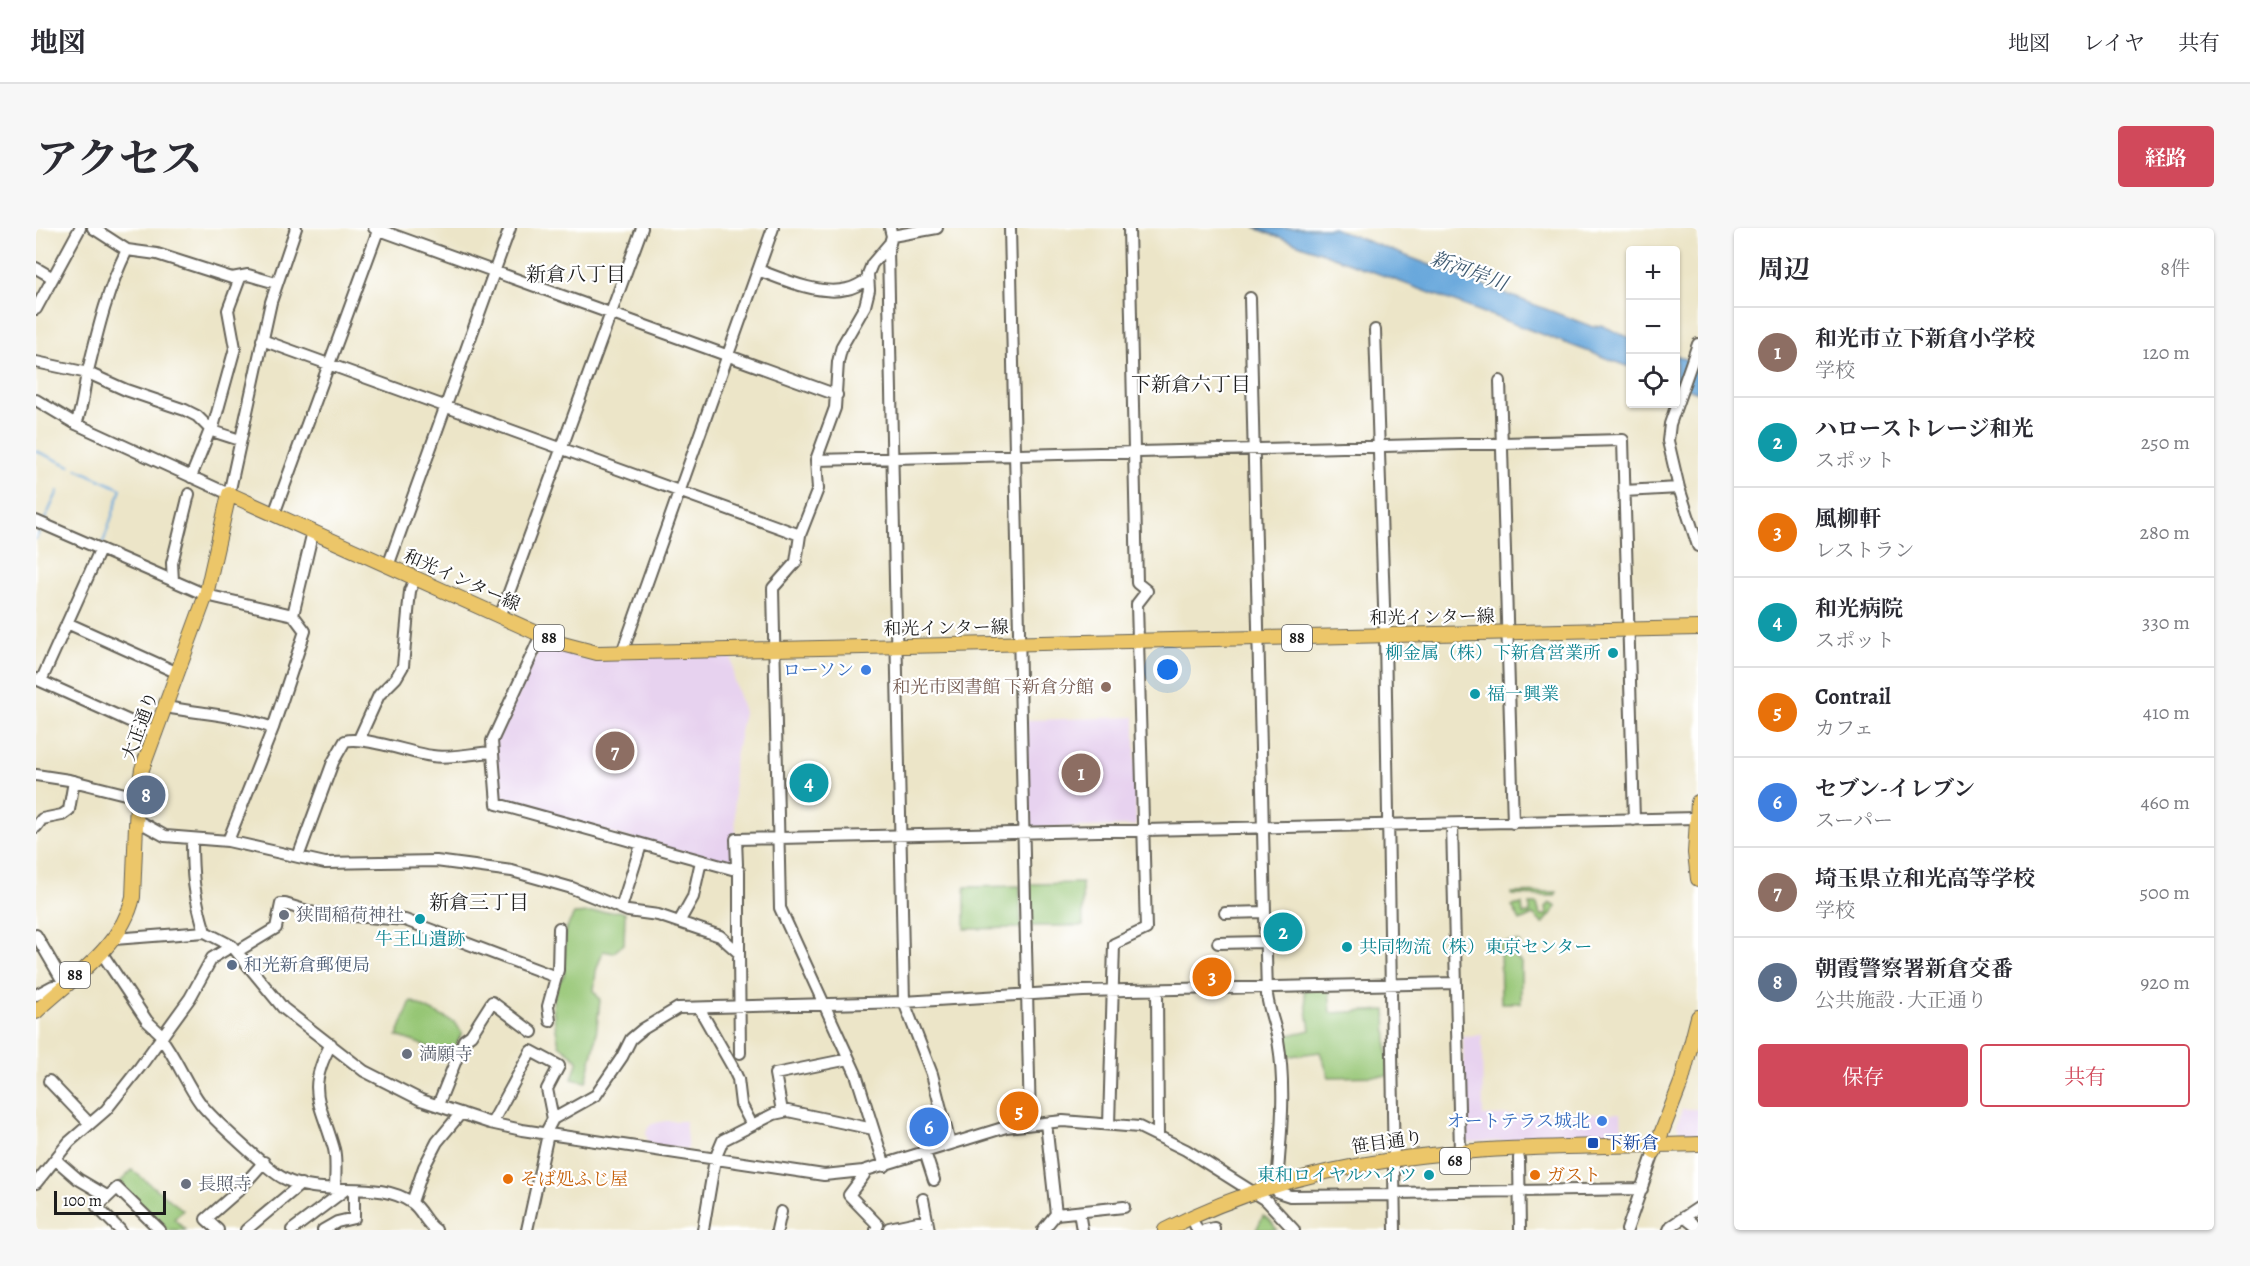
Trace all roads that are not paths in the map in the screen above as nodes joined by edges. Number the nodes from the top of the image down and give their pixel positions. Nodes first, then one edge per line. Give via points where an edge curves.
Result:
1 (80, 228) edge
2 (93, 228) edge
3 (114, 228) edge
4 (296, 228) edge
5 (377, 228) edge
6 (510, 228) edge
7 (642, 228) edge
8 (773, 228) edge
9 (937, 228) edge
10 (1010, 228) edge
11 (1129, 228) edge
12 (890, 236) edge
13 (109, 239) junction
14 (127, 250) junction
15 (36, 268) edge
16 (758, 270) junction
17 (494, 272) junction
18 (53, 278) junction
19 (240, 278) junction
20 (868, 279) junction
21 (276, 283) junction
22 (1250, 298) dead end
23 (36, 309) edge
24 (610, 315) junction
25 (1375, 330) dead end
26 (262, 340) junction
27 (1698, 345) edge
28 (727, 357) junction
29 (36, 362) edge
30 (330, 364) junction
31 (88, 373) junction
32 (1500, 381) dead end
33 (837, 395) junction
34 (36, 400) edge
35 (446, 406) junction
36 (76, 424) junction
37 (211, 431) junction
38 (240, 440) junction
39 (1502, 443) junction
40 (1379, 446) junction
41 (562, 449) junction
42 (1255, 450) junction
43 (1135, 452) junction
44 (1013, 456) junction
45 (893, 459) junction
46 (816, 460) junction
47 (191, 477) junction
48 (1679, 488) junction
49 (678, 491) junction
50 (1624, 491) junction
51 (189, 494) dead end
52 (229, 494) junction
53 (274, 514) junction
54 (36, 521) edge
55 (313, 531) junction
56 (800, 535) junction
57 (1698, 546) edge
58 (100, 550) junction
59 (388, 566) junction
60 (415, 578) junction
61 (173, 581) junction
62 (206, 595) junction
63 (293, 615) junction
64 (500, 617) junction
65 (67, 623) junction
66 (1698, 628) edge
67 (1627, 631) junction
68 (1506, 633) junction
69 (541, 635) junction
70 (1384, 636) junction
71 (1259, 639) junction
72 (1138, 641) junction
73 (1018, 644) junction
74 (897, 647) junction
75 (775, 650) junction
76 (622, 653) junction
77 (178, 673) junction
78 (38, 680) edge
79 (166, 707) junction
80 (273, 728) junction
81 (156, 733) junction
82 (359, 739) junction
83 (493, 752) junction
84 (36, 775) edge
85 (74, 781) junction
86 (137, 797) junction
87 (1698, 802) edge
88 (1696, 818) junction
89 (136, 820) junction
90 (1634, 820) junction
91 (1513, 823) junction
92 (1452, 824) junction
93 (1389, 826) junction
94 (36, 827) edge
95 (1264, 828) junction
96 (1142, 831) junction
97 (1024, 833) junction
98 (900, 837) junction
99 (192, 839) junction
100 (779, 839) junction
101 (228, 841) junction
102 (641, 844) junction
103 (298, 857) junction
104 (700, 861) junction
105 (736, 868) junction
106 (1698, 879) edge
107 (621, 908) junction
108 (1265, 912) junction
109 (1225, 913) dead end
110 (679, 921) junction
111 (559, 928) dead end
112 (205, 932) junction
113 (36, 935) edge
114 (114, 939) junction
115 (1265, 942) junction
116 (1218, 944) dead end
117 (235, 949) junction
118 (101, 952) junction
119 (739, 953) junction
120 (556, 976) junction
121 (1456, 983) junction
122 (1392, 985) junction
123 (64, 986) junction
124 (1267, 987) junction
125 (1156, 990) junction
126 (1113, 991) junction
127 (36, 995) edge
128 (1027, 995) junction
129 (904, 1002) junction
130 (822, 1004) junction
131 (739, 1007) junction
132 (699, 1008) junction
133 (36, 1012) edge
134 (1698, 1017) edge
135 (550, 1021) dead end
136 (532, 1032) dead end
137 (162, 1037) junction
138 (331, 1044) junction
139 (740, 1053) dead end
140 (849, 1059) junction
141 (49, 1081) dead end
142 (438, 1105) junction
143 (782, 1111) junction
144 (460, 1113) junction
145 (553, 1119) junction
146 (1046, 1123) junction
147 (90, 1124) junction
148 (492, 1124) junction
149 (1030, 1124) junction
150 (752, 1125) junction
151 (1109, 1125) junction
152 (873, 1128) junction
153 (547, 1134) junction
154 (1158, 1134) junction
155 (950, 1144) junction
156 (1698, 1144) edge
157 (1655, 1150) junction
158 (1460, 1151) junction
159 (925, 1152) junction
160 (1698, 1154) edge
161 (1519, 1158) junction
162 (55, 1159) junction
163 (715, 1159) junction
164 (264, 1162) junction
165 (1395, 1162) junction
166 (885, 1166) junction
167 (863, 1172) junction
168 (934, 1180) dead end
169 (36, 1183) edge
170 (301, 1184) junction
171 (1277, 1187) junction
172 (1642, 1189) junction
173 (345, 1190) junction
174 (1519, 1191) junction
175 (1395, 1194) junction
176 (1256, 1195) junction
177 (106, 1196) junction
178 (923, 1199) dead end
179 (411, 1202) junction
180 (1124, 1207) dead end
181 (1698, 1208) edge
182 (781, 1212) dead end
183 (1079, 1212) junction
184 (1056, 1214) junction
185 (1684, 1217) junction
186 (928, 1225) edge
187 (883, 1228) edge
188 (1698, 1228) edge
189 (1195, 1229) edge
190 (120, 1230) edge
191 (160, 1230) edge
192 (218, 1230) edge
193 (246, 1230) edge
194 (292, 1230) edge
195 (323, 1230) edge
196 (436, 1230) edge
197 (527, 1230) edge
198 (703, 1230) edge
199 (777, 1230) edge
200 (1043, 1230) edge
201 (1082, 1230) edge
202 (1165, 1230) edge
203 (1214, 1230) edge
204 (1294, 1230) edge
205 (1395, 1230) edge
206 (1520, 1230) edge
207 (1628, 1230) edge
208 (1669, 1230) edge

1 - 18 street
2 - 13 street
3 - 13 street
4 - 21 street
5 - 17 street
5 - 30 street
6 - 17 street
7 - 24 street
8 - 16 street
9 - 12 street
10 - 44 street
11 - 43 street
12 - 20 street via 872,264
12 - 45 street
13 - 14 street
14 - 19 street via 157,254
14 - 31 street via 106,298
15 - 18 street
16 - 20 street via 803,286 825,289 846,290
16 - 28 street
17 - 24 street
17 - 35 street
18 - 23 street
19 - 21 street via 248,275
19 - 37 street via 228,310 235,348
20 - 33 street via 865,306 838,362
21 - 26 street
22 - 42 street
24 - 28 street
24 - 41 street
25 - 40 street
26 - 30 street
26 - 38 street
27 - 48 street via 1669,427 1669,449
28 - 33 street
28 - 49 street
29 - 31 street
30 - 35 street
30 - 53 street
31 - 36 street
31 - 37 street via 185,410
32 - 39 street
33 - 46 street
34 - 36 street
35 - 41 street
35 - 59 street
36 - 47 street
37 - 38 street
37 - 47 street
38 - 52 street
39 - 40 street
39 - 50 street via 1623,440
39 - 68 street
40 - 42 street
40 - 70 street
41 - 49 street
41 - 64 street
42 - 43 street
42 - 71 street
43 - 44 street
43 - 72 street via 1137,583 1147,591 1137,604
44 - 45 street
44 - 73 street
45 - 46 street
45 - 74 street
46 - 56 street via 818,489
47 - 52 street
48 - 50 street
48 - 57 street
49 - 56 street
49 - 76 street
50 - 67 street
51 - 61 street via 172,563
52 - 53 main road, 和光インター線 / 88
52 - 62 main road, 大正通り / 88
53 - 55 main road, 和光インター線 / 88
54 - 58 street
55 - 59 main road, 和光インター線 / 88
55 - 63 street
56 - 75 street via 796,562 773,588
58 - 61 street
58 - 65 street
59 - 60 main road, 和光インター線 / 88
60 - 64 main road, 和光インター線 / 88
60 - 82 street via 410,591 403,666 379,695
61 - 62 street
62 - 63 street
62 - 77 main road, 大正通り / 88
63 - 80 street via 305,631
64 - 69 main road, 和光インター線 / 88
65 - 77 street
65 - 78 street
66 - 67 main road, 和光インター線 / 88
67 - 68 main road, 和光インター線 / 88
67 - 90 street
68 - 70 main road, 和光インター線 / 88
68 - 91 street
69 - 76 main road, 和光インター線 / 88 via 580,651
69 - 83 street via 492,741
70 - 71 main road, 和光インター線 / 88
70 - 93 street
71 - 72 main road, 和光インター線 / 88
71 - 95 street
72 - 73 main road, 和光インター線 / 88
72 - 96 street
73 - 74 main road, 和光インター線 / 88
73 - 97 street
74 - 75 main road, 和光インター線 / 88
74 - 98 street
75 - 76 main road, 和光インター線 / 88
75 - 100 street
77 - 79 main road, 大正通り / 88
78 - 81 street
79 - 80 street via 228,715
79 - 81 main road, 大正通り / 88
80 - 101 street
81 - 86 main road, 大正通り / 88 via 142,769
82 - 83 street via 434,756
82 - 103 street via 345,741 339,750
83 - 102 street via 497,804
84 - 85 street
85 - 86 street
85 - 94 street via 69,810 42,819
86 - 89 main road, 大正通り / 88
87 - 88 main road
88 - 90 street
88 - 106 main road
89 - 99 street via 165,836
89 - 114 main road, 大正通り / 88 via 133,897 125,922
90 - 91 street
91 - 92 street
92 - 93 street
92 - 121 street
93 - 95 street
93 - 122 street
95 - 96 street
95 - 108 street
96 - 97 street
96 - 126 street via 1146,929 1114,944
97 - 98 street
97 - 128 street
98 - 100 street
98 - 129 street
99 - 101 street
99 - 112 street via 192,884
100 - 105 street via 736,839
100 - 130 street via 780,908
101 - 103 street
102 - 104 street
102 - 107 street
103 - 107 street via 343,863 436,861 512,871 572,888
104 - 105 street
104 - 110 street via 693,897
105 - 119 street
107 - 110 street
108 - 109 street
108 - 115 street
110 - 119 street via 720,936
111 - 120 street
112 - 114 street
112 - 117 street
113 - 123 street
114 - 118 main road, 大正通り / 88
115 - 116 street
115 - 124 street
117 - 120 street via 276,928 281,904 285,904 314,914 405,920
117 - 137 street via 212,957 190,998
117 - 138 street via 273,999
118 - 123 main road, 大正通り / 88
118 - 137 street
119 - 131 street
120 - 135 street via 548,1006
121 - 122 street
121 - 158 street
122 - 124 street
122 - 165 street
123 - 127 street via 53,986
123 - 133 main road, 大正通り / 88
124 - 125 street
124 - 171 street via 1269,1012 1278,1040 1283,1114
125 - 126 street
125 - 154 street
126 - 128 street
126 - 151 street
128 - 129 street
128 - 149 street
129 - 130 street
129 - 155 street via 932,1074
130 - 131 street
130 - 140 street
131 - 132 street
131 - 139 street
132 - 145 street via 678,1008 643,1029 631,1039 596,1095
132 - 150 street via 738,1079 741,1104
134 - 157 main road via 1682,1080
136 - 142 street via 492,1002 464,1040
137 - 147 street via 106,1110
137 - 164 street via 201,1103
138 - 142 street via 376,1078
138 - 173 street via 319,1069 316,1093
140 - 143 street via 775,1074
140 - 152 street
141 - 147 street
142 - 144 street
143 - 150 street
143 - 152 street
144 - 148 street
144 - 179 street via 437,1142
145 - 148 street via 546,1095 559,1066 531,1051
145 - 153 street
146 - 149 street
146 - 151 street
146 - 184 street
147 - 162 street
148 - 153 street
149 - 155 street via 987,1131
150 - 163 street via 723,1140
151 - 154 street via 1139,1127
152 - 166 street
153 - 163 street
153 - 197 street
154 - 176 street
155 - 159 street
156 - 157 main road, 笹目通り / 68
157 - 158 main road, 笹目通り / 68
157 - 160 main road, 笹目通り / 68
157 - 161 main road, 笹目通り / 68
157 - 172 street
158 - 165 main road, 笹目通り / 68
159 - 166 street
159 - 168 street
161 - 165 main road, 笹目通り / 68
161 - 174 street
162 - 169 street
162 - 177 street
163 - 167 street via 824,1175
163 - 198 street
164 - 170 street via 281,1178
164 - 192 street via 206,1219
165 - 171 main road, 笹目通り / 68 via 1340,1167
165 - 175 street
166 - 167 street
167 - 187 street via 849,1195
170 - 173 street
170 - 193 street
171 - 175 street via 1290,1196
171 - 176 main road, 笹目通り / 68
172 - 174 street
172 - 207 street
173 - 179 street via 372,1191
173 - 194 street
173 - 195 street via 354,1218
174 - 175 street
174 - 206 street
175 - 205 street
176 - 189 main road, 笹目通り / 68
176 - 202 main road, 笹目通り / 68
176 - 204 street
177 - 190 street via 97,1207
177 - 191 street via 117,1188
178 - 186 street
179 - 196 street
180 - 183 street
181 - 185 street
182 - 199 street
183 - 184 street
183 - 201 street
184 - 200 street
185 - 188 street
185 - 208 street
186 - 187 street
189 - 203 street

